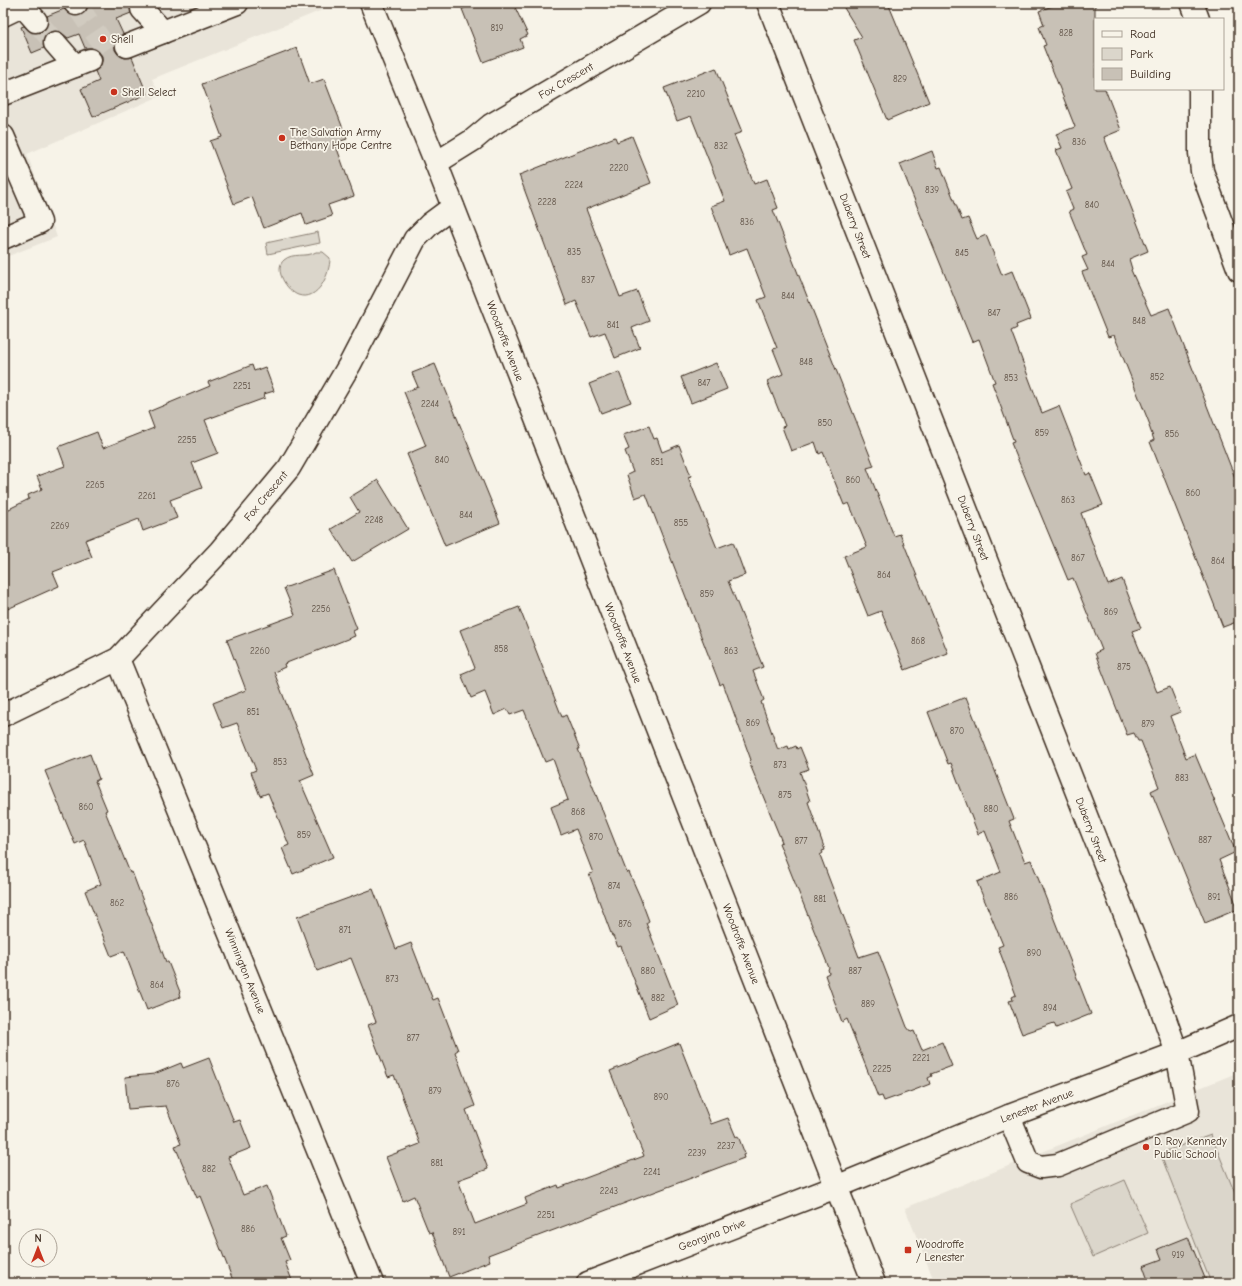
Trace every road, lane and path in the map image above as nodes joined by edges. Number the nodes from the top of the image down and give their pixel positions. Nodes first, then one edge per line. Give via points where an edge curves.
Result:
1 (237, 3) edge
2 (371, 3) edge
3 (699, 3) edge
4 (768, 3) edge
5 (1192, 3) edge
6 (1203, 3) edge
7 (142, 9) dead end
8 (29, 10) edge
9 (3, 15) edge
10 (1198, 18) edge
11 (1201, 18) edge
12 (163, 32) junction
13 (55, 43) tunnel mouth
14 (127, 46) dead end
15 (1200, 90) edge
16 (3, 94) edge
17 (3, 136) edge
18 (436, 163) junction
19 (453, 207) junction
20 (3, 238) edge
21 (1239, 270) edge
22 (118, 659) junction
23 (3, 715) edge
24 (1239, 1026) edge
25 (1177, 1053) junction
26 (1009, 1116) junction
27 (836, 1187) junction
28 (372, 1283) edge
29 (588, 1283) edge
30 (874, 1283) edge

1 - 12 street
2 - 18 street, Woodroffe Avenue
3 - 18 street, Fox Crescent via 491,125 473,140
4 - 25 street, Duberry Street
5 - 10 street
6 - 11 street
7 - 12 street
8 - 9 street
12 - 14 street
13 - 16 street via 83,63
15 - 21 street via 1202,171
17 - 20 street via 40,222
18 - 19 street, Woodroffe Avenue
19 - 22 street, Fox Crescent via 415,239 350,364 289,468 220,551
19 - 27 street, Woodroffe Avenue
22 - 23 street, Fox Crescent
22 - 28 street, Winnington Avenue
24 - 25 street, Lenester Avenue
25 - 26 street, Lenester Avenue
25 - 26 street, Duberry Street via 1188,1111 1058,1165 1041,1167 1028,1162
26 - 27 street, Lenester Avenue
27 - 29 street, Georgina Drive
27 - 30 street, Woodroffe Avenue

